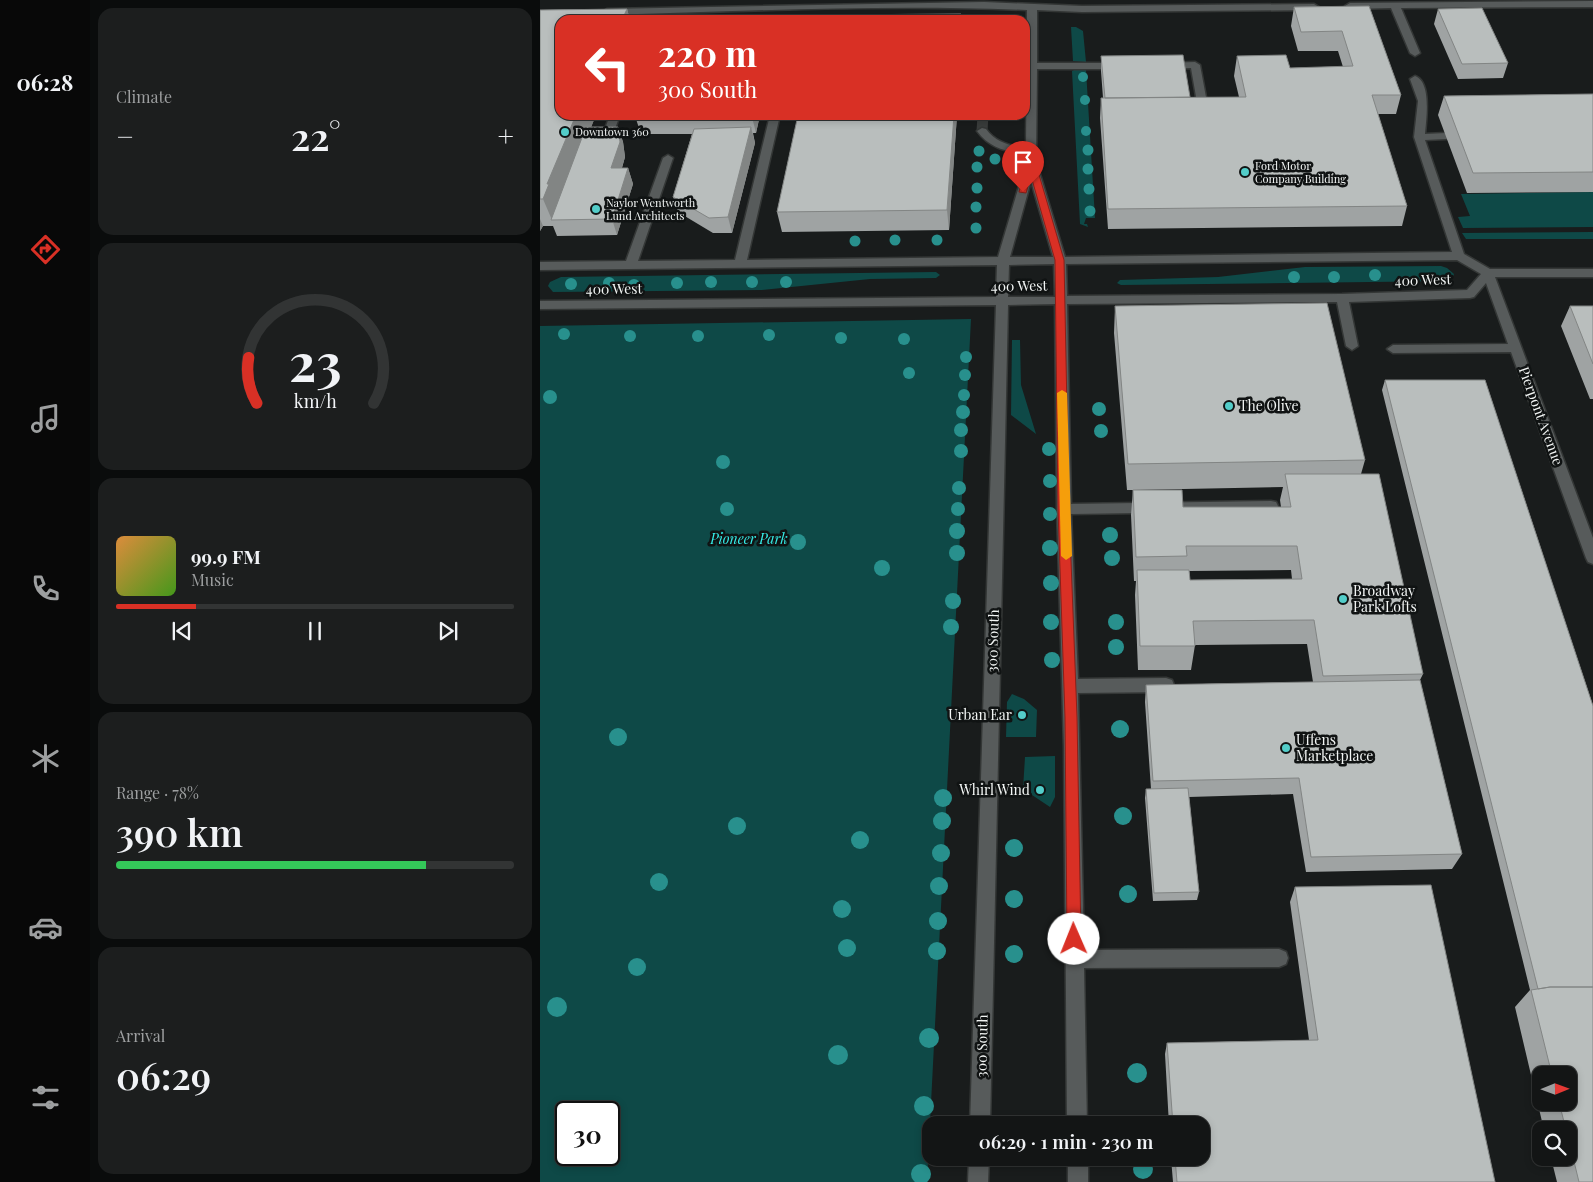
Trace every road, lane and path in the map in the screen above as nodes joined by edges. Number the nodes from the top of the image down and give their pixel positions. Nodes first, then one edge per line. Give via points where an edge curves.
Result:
1 (1542, 2) edge
2 (1268, 4) edge
3 (1593, 4) edge
4 (1032, 6) junction
5 (1395, 6) junction
6 (800, 7) junction
7 (597, 12) edge
8 (638, 15) edge
9 (668, 15) edge
10 (798, 15) edge
11 (1415, 53) dead end
12 (1032, 66) junction
13 (1128, 66) edge
14 (1157, 66) edge
15 (1030, 76) edge
16 (1415, 79) dead end
17 (1203, 108) edge
18 (613, 120) edge
19 (774, 120) edge
20 (1029, 120) edge
21 (982, 131) dead end
22 (1446, 136) edge
23 (607, 137) edge
24 (1419, 137) junction
25 (1031, 157) junction
26 (668, 158) dead end
27 (1460, 256) junction
28 (1060, 260) junction
29 (1003, 261) junction
30 (740, 263) junction
31 (631, 265) junction
32 (540, 266) edge
33 (1488, 273) junction
34 (1593, 274) edge
35 (1342, 298) junction
36 (1061, 300) junction
37 (1002, 301) junction
38 (540, 305) edge
39 (1352, 346) dead end
40 (1516, 348) junction
41 (1393, 349) dead end
42 (1271, 506) edge
43 (1064, 509) junction
44 (1593, 558) edge
45 (1186, 684) edge
46 (1070, 686) junction
47 (1074, 958) junction
48 (1279, 958) dead end
49 (980, 1116) edge
50 (1077, 1116) edge
51 (979, 1166) edge
52 (1078, 1166) edge
53 (978, 1182) edge
54 (1078, 1182) edge

1 - 3 street
1 - 5 street
2 - 4 street via 1082,9
2 - 5 street
4 - 6 street
4 - 12 street, 300 South
5 - 11 street
6 - 9 street
6 - 10 street
7 - 8 street
12 - 13 street
12 - 15 street, 300 South
14 - 17 street via 1195,66
16 - 24 street via 1423,101
18 - 23 street
19 - 30 street
20 - 25 street, 300 South
21 - 25 street via 986,139 995,144
22 - 24 street
24 - 27 street
25 - 28 street, 300 South
25 - 29 street, 300 South
26 - 31 street
27 - 28 street, 400 West
27 - 33 street, 400 West
28 - 29 street, 400 West
28 - 36 street, 300 South
29 - 30 street, 400 West
29 - 37 street, 300 South
30 - 31 street, 400 West
31 - 32 street, 400 West
33 - 34 street
33 - 35 street, 400 West via 1470,294
33 - 40 street, Pierpont Avenue
35 - 36 street, 400 West via 1207,303
35 - 39 street
36 - 37 street, 400 West
36 - 43 street, 300 South
37 - 38 street, 400 West
37 - 49 street, 300 South
40 - 41 street
40 - 44 street, Pierpont Avenue
42 - 43 street
43 - 46 street, 300 South
45 - 46 street
46 - 47 street, 300 South
47 - 48 street
47 - 50 street, 300 South
51 - 53 street
52 - 54 street

